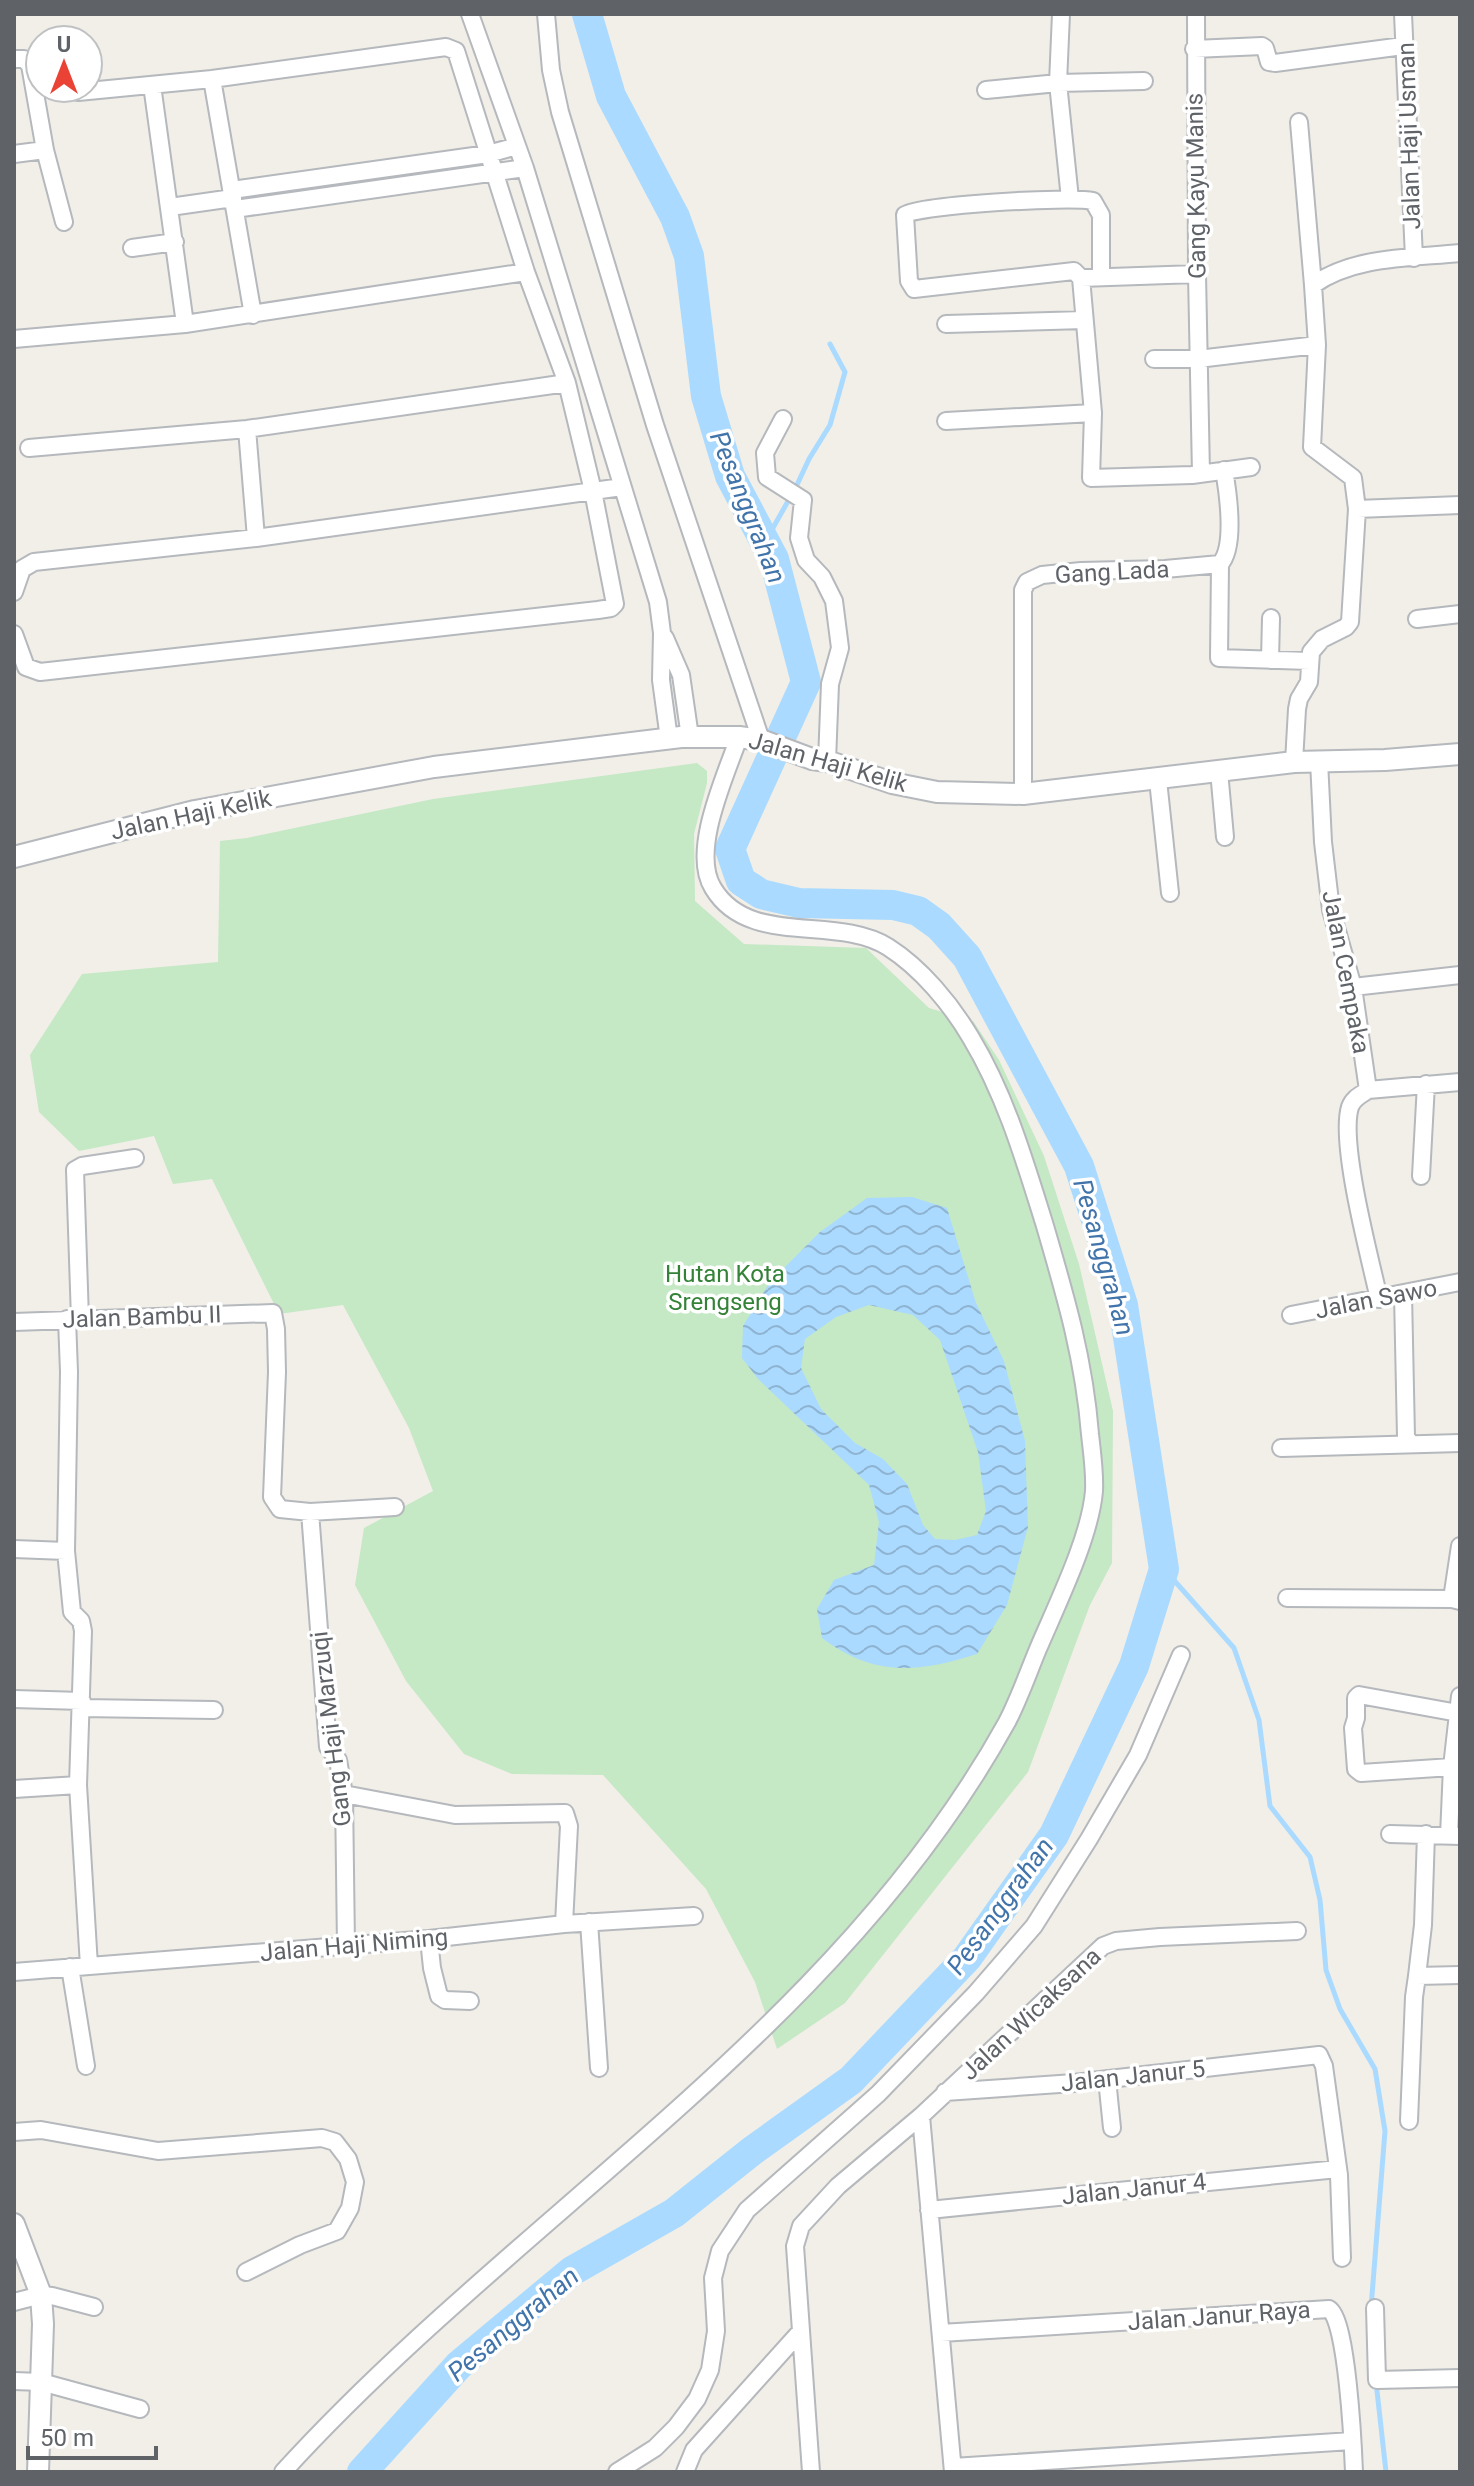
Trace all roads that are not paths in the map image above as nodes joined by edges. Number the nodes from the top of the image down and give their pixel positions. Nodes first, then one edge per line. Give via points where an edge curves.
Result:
1 (470, 14) edge
2 (546, 14) edge
3 (1061, 14) edge
4 (1196, 14) edge
5 (1403, 14) edge
6 (1403, 46) junction
7 (1194, 49) junction
8 (14, 59) edge
9 (212, 79) junction
10 (1144, 81) dead end
11 (1058, 83) junction
12 (152, 85) junction
13 (104, 90) edge
14 (986, 90) dead end
15 (1299, 122) dead end
16 (517, 146) junction
17 (45, 150) junction
18 (14, 154) edge
19 (488, 154) junction
20 (525, 168) junction
21 (494, 173) junction
22 (297, 180) junction
23 (233, 199) junction
24 (1070, 199) junction
25 (300, 200) junction
26 (170, 207) junction
27 (64, 222) dead end
28 (175, 242) junction
29 (132, 248) dead end
30 (1460, 253) edge
31 (1414, 258) junction
32 (526, 272) junction
33 (1197, 274) junction
34 (1101, 277) junction
35 (1081, 278) junction
36 (1313, 285) junction
37 (253, 315) junction
38 (1084, 320) junction
39 (185, 324) junction
40 (946, 324) dead end
41 (14, 339) edge
42 (1317, 345) junction
43 (1154, 359) dead end
44 (1198, 359) junction
45 (567, 383) junction
46 (1093, 413) junction
47 (783, 419) dead end
48 (946, 421) dead end
49 (247, 429) junction
50 (29, 448) dead end
51 (1251, 467) dead end
52 (1224, 470) junction
53 (1201, 474) junction
54 (622, 487) junction
55 (593, 491) junction
56 (1460, 505) edge
57 (1357, 509) junction
58 (256, 538) junction
59 (1220, 564) junction
60 (14, 592) edge
61 (1460, 614) edge
62 (1271, 618) dead end
63 (1417, 619) dead end
64 (14, 634) edge
65 (1270, 660) junction
66 (1310, 661) junction
67 (739, 737) junction
68 (680, 738) junction
69 (764, 741) junction
70 (1460, 754) edge
71 (820, 760) junction
72 (1319, 761) junction
73 (1294, 762) junction
74 (1219, 771) junction
75 (1158, 780) junction
76 (1023, 794) junction
77 (1225, 837) dead end
78 (14, 857) edge
79 (1170, 893) dead end
80 (1460, 975) edge
81 (1353, 987) junction
82 (1460, 1082) edge
83 (1426, 1084) junction
84 (1368, 1090) junction
85 (135, 1158) dead end
86 (1421, 1176) dead end
87 (1460, 1282) edge
88 (1403, 1294) junction
89 (1379, 1299) junction
90 (1291, 1315) dead end
91 (74, 1319) junction
92 (14, 1322) edge
93 (1460, 1443) edge
94 (1411, 1444) junction
95 (1281, 1448) dead end
96 (395, 1507) dead end
97 (310, 1512) junction
98 (1460, 1546) edge
99 (14, 1549) edge
100 (66, 1551) junction
101 (1287, 1598) dead end
102 (1456, 1600) edge
103 (1181, 1655) dead end
104 (14, 1699) edge
105 (82, 1704) junction
106 (1459, 1705) edge
107 (214, 1710) dead end
108 (1452, 1767) junction
109 (78, 1785) junction
110 (14, 1789) edge
111 (344, 1794) junction
112 (1390, 1834) dead end
113 (1426, 1834) junction
114 (1455, 1836) edge
115 (694, 1916) dead end
116 (589, 1922) junction
117 (564, 1924) junction
118 (1297, 1931) dead end
119 (429, 1939) junction
120 (346, 1946) junction
121 (89, 1966) junction
122 (70, 1967) junction
123 (14, 1972) edge
124 (1460, 1975) edge
125 (1425, 1976) junction
126 (470, 2001) dead end
127 (86, 2066) dead end
128 (599, 2068) dead end
129 (1107, 2079) junction
130 (945, 2092) junction
131 (921, 2116) junction
132 (1409, 2121) dead end
133 (1112, 2128) dead end
134 (14, 2132) edge
135 (1338, 2169) junction
136 (929, 2210) junction
137 (14, 2224) edge
138 (1342, 2258) dead end
139 (246, 2272) dead end
140 (41, 2295) junction
141 (14, 2302) edge
142 (94, 2307) dead end
143 (1375, 2308) dead end
144 (800, 2332) junction
145 (941, 2333) junction
146 (1460, 2378) edge
147 (14, 2381) edge
148 (41, 2382) junction
149 (140, 2409) dead end
150 (1352, 2441) junction
151 (953, 2470) edge
152 (38, 2472) edge
153 (283, 2472) edge
154 (617, 2472) edge
155 (685, 2472) edge
156 (811, 2472) edge
157 (1354, 2472) edge

1 - 16 street
2 - 69 street via 560,112 655,425
3 - 11 street
4 - 7 street, Gang Kayu Manis
5 - 6 street, Jalan Haji Usman
6 - 7 street via 1275,63 1269,62 1262,46
6 - 31 street, Jalan Haji Usman
7 - 33 street, Gang Kayu Manis
8 - 17 street via 30,65
9 - 12 street
9 - 19 street via 452,48
9 - 23 street
10 - 11 street
11 - 14 street
11 - 24 street
12 - 13 street
12 - 26 street
15 - 36 street
16 - 19 street
16 - 20 street
17 - 18 street
17 - 27 street
19 - 21 street
19 - 22 street
20 - 21 street
20 - 54 street
21 - 25 street
21 - 32 street
22 - 23 street
22 - 25 street
23 - 25 street
23 - 26 street
23 - 37 street
24 - 34 street via 1093,201 1099,209
24 - 35 street via 907,213 908,278 914,289 1074,271
26 - 28 street
28 - 29 street
28 - 39 street
30 - 31 street
31 - 36 street via 1343,269
32 - 37 street
32 - 45 street
33 - 34 street
33 - 44 street, Gang Kayu Manis
34 - 35 street
35 - 38 street
36 - 42 street
37 - 39 street
38 - 40 street
38 - 46 street
39 - 41 street
42 - 44 street
42 - 57 street via 1312,447 1353,478
43 - 44 street
44 - 53 street, Gang Kayu Manis
45 - 49 street
45 - 55 street
46 - 48 street
46 - 53 street via 1093,480
47 - 71 street via 765,453 767,477 803,500 799,538 806,560 834,601 840,648
49 - 50 street
49 - 58 street
51 - 52 street
52 - 53 street
52 - 59 street via 1229,539
54 - 55 street
54 - 68 street via 658,602 661,680
55 - 58 street
55 - 64 street via 615,599 611,608 40,672 26,667
56 - 57 street
57 - 66 street via 1350,622 1322,639
58 - 60 street via 34,562 22,569
59 - 65 street via 1218,656
59 - 76 street, Gang Lada via 1081,571 1027,582
61 - 63 street
62 - 65 street
65 - 66 street
66 - 73 street via 1309,682 1297,709
67 - 68 street, Jalan Haji Kelik
67 - 69 street, Jalan Haji Kelik
67 - 153 street via 714,809 705,856 714,891 740,915 759,922 834,929 886,946 942,998 971,1036 996,1087 1020,1144 1074,1324 1087,1392 1094,1478 1088,1518 1008,1719 933,1839 843,1950 613,2167 352,2399
68 - 78 street, Jalan Haji Kelik via 434,767 195,811
69 - 71 street, Jalan Haji Kelik
70 - 72 street, Jalan Haji Kelik
71 - 76 street, Jalan Haji Kelik via 937,792
72 - 73 street, Jalan Haji Kelik
72 - 81 street, Jalan Cempaka via 1331,910
73 - 74 street, Jalan Haji Kelik
74 - 75 street, Jalan Haji Kelik
74 - 77 street
75 - 76 street, Jalan Haji Kelik
75 - 79 street
80 - 81 street
81 - 84 street, Jalan Cempaka
82 - 83 street
83 - 84 street
83 - 86 street
84 - 89 street via 1355,1098 1348,1125
85 - 91 street via 75,1170
87 - 88 street, Jalan Sawo
88 - 89 street, Jalan Sawo
88 - 94 street via 1406,1437
89 - 90 street, Jalan Sawo
91 - 92 street, Jalan Bambu II
91 - 97 street, Jalan Bambu II via 274,1315 272,1497 280,1509
91 - 100 street
93 - 94 street
94 - 95 street
96 - 97 street
97 - 111 street, Gang Haji Marzuqi via 328,1747 338,1760
98 - 102 street
99 - 100 street
100 - 105 street via 72,1612 83,1631
101 - 102 street
103 - 154 street via 1138,1755 1034,1926 878,2094 747,2210 720,2251 713,2278 716,2331 710,2370 697,2399 655,2448
104 - 105 street
105 - 107 street
105 - 109 street
106 - 108 street
106 - 108 street via 1356,1698 1353,1728 1356,1769 1361,1773
108 - 114 street
109 - 110 street
109 - 121 street
111 - 117 street via 455,1815 565,1813 569,1826
111 - 120 street, Gang Haji Marzuqi
112 - 113 street
113 - 114 street
113 - 125 street
115 - 116 street, Jalan Haji Niming
116 - 117 street, Jalan Haji Niming
116 - 128 street
117 - 119 street, Jalan Haji Niming
118 - 130 street, Jalan Wicaksana via 1160,1937 1103,1946
119 - 120 street, Jalan Haji Niming
119 - 126 street via 439,1996
120 - 121 street, Jalan Haji Niming
121 - 122 street, Jalan Haji Niming
122 - 123 street, Jalan Haji Niming
122 - 127 street
124 - 125 street
125 - 132 street via 1414,1997
129 - 130 street, Jalan Janur 5
129 - 133 street
129 - 135 street, Jalan Janur 5 via 1319,2055
130 - 131 street, Jalan Wicaksana
131 - 136 street
131 - 144 street, Jalan Wicaksana via 838,2186 801,2226 795,2246
134 - 139 street via 41,2130 158,2151 335,2142 348,2159 355,2182 350,2208 337,2231
135 - 136 street, Jalan Janur 4
135 - 138 street
136 - 145 street
137 - 140 street
140 - 141 street
140 - 142 street
140 - 148 street
143 - 146 street via 1377,2380
144 - 155 street via 694,2450
144 - 156 street
145 - 150 street, Jalan Janur Raya via 1329,2309 1336,2314 1344,2353
145 - 151 street
147 - 148 street
148 - 149 street
148 - 152 street
150 - 151 street
150 - 157 street, Jalan Janur Raya

